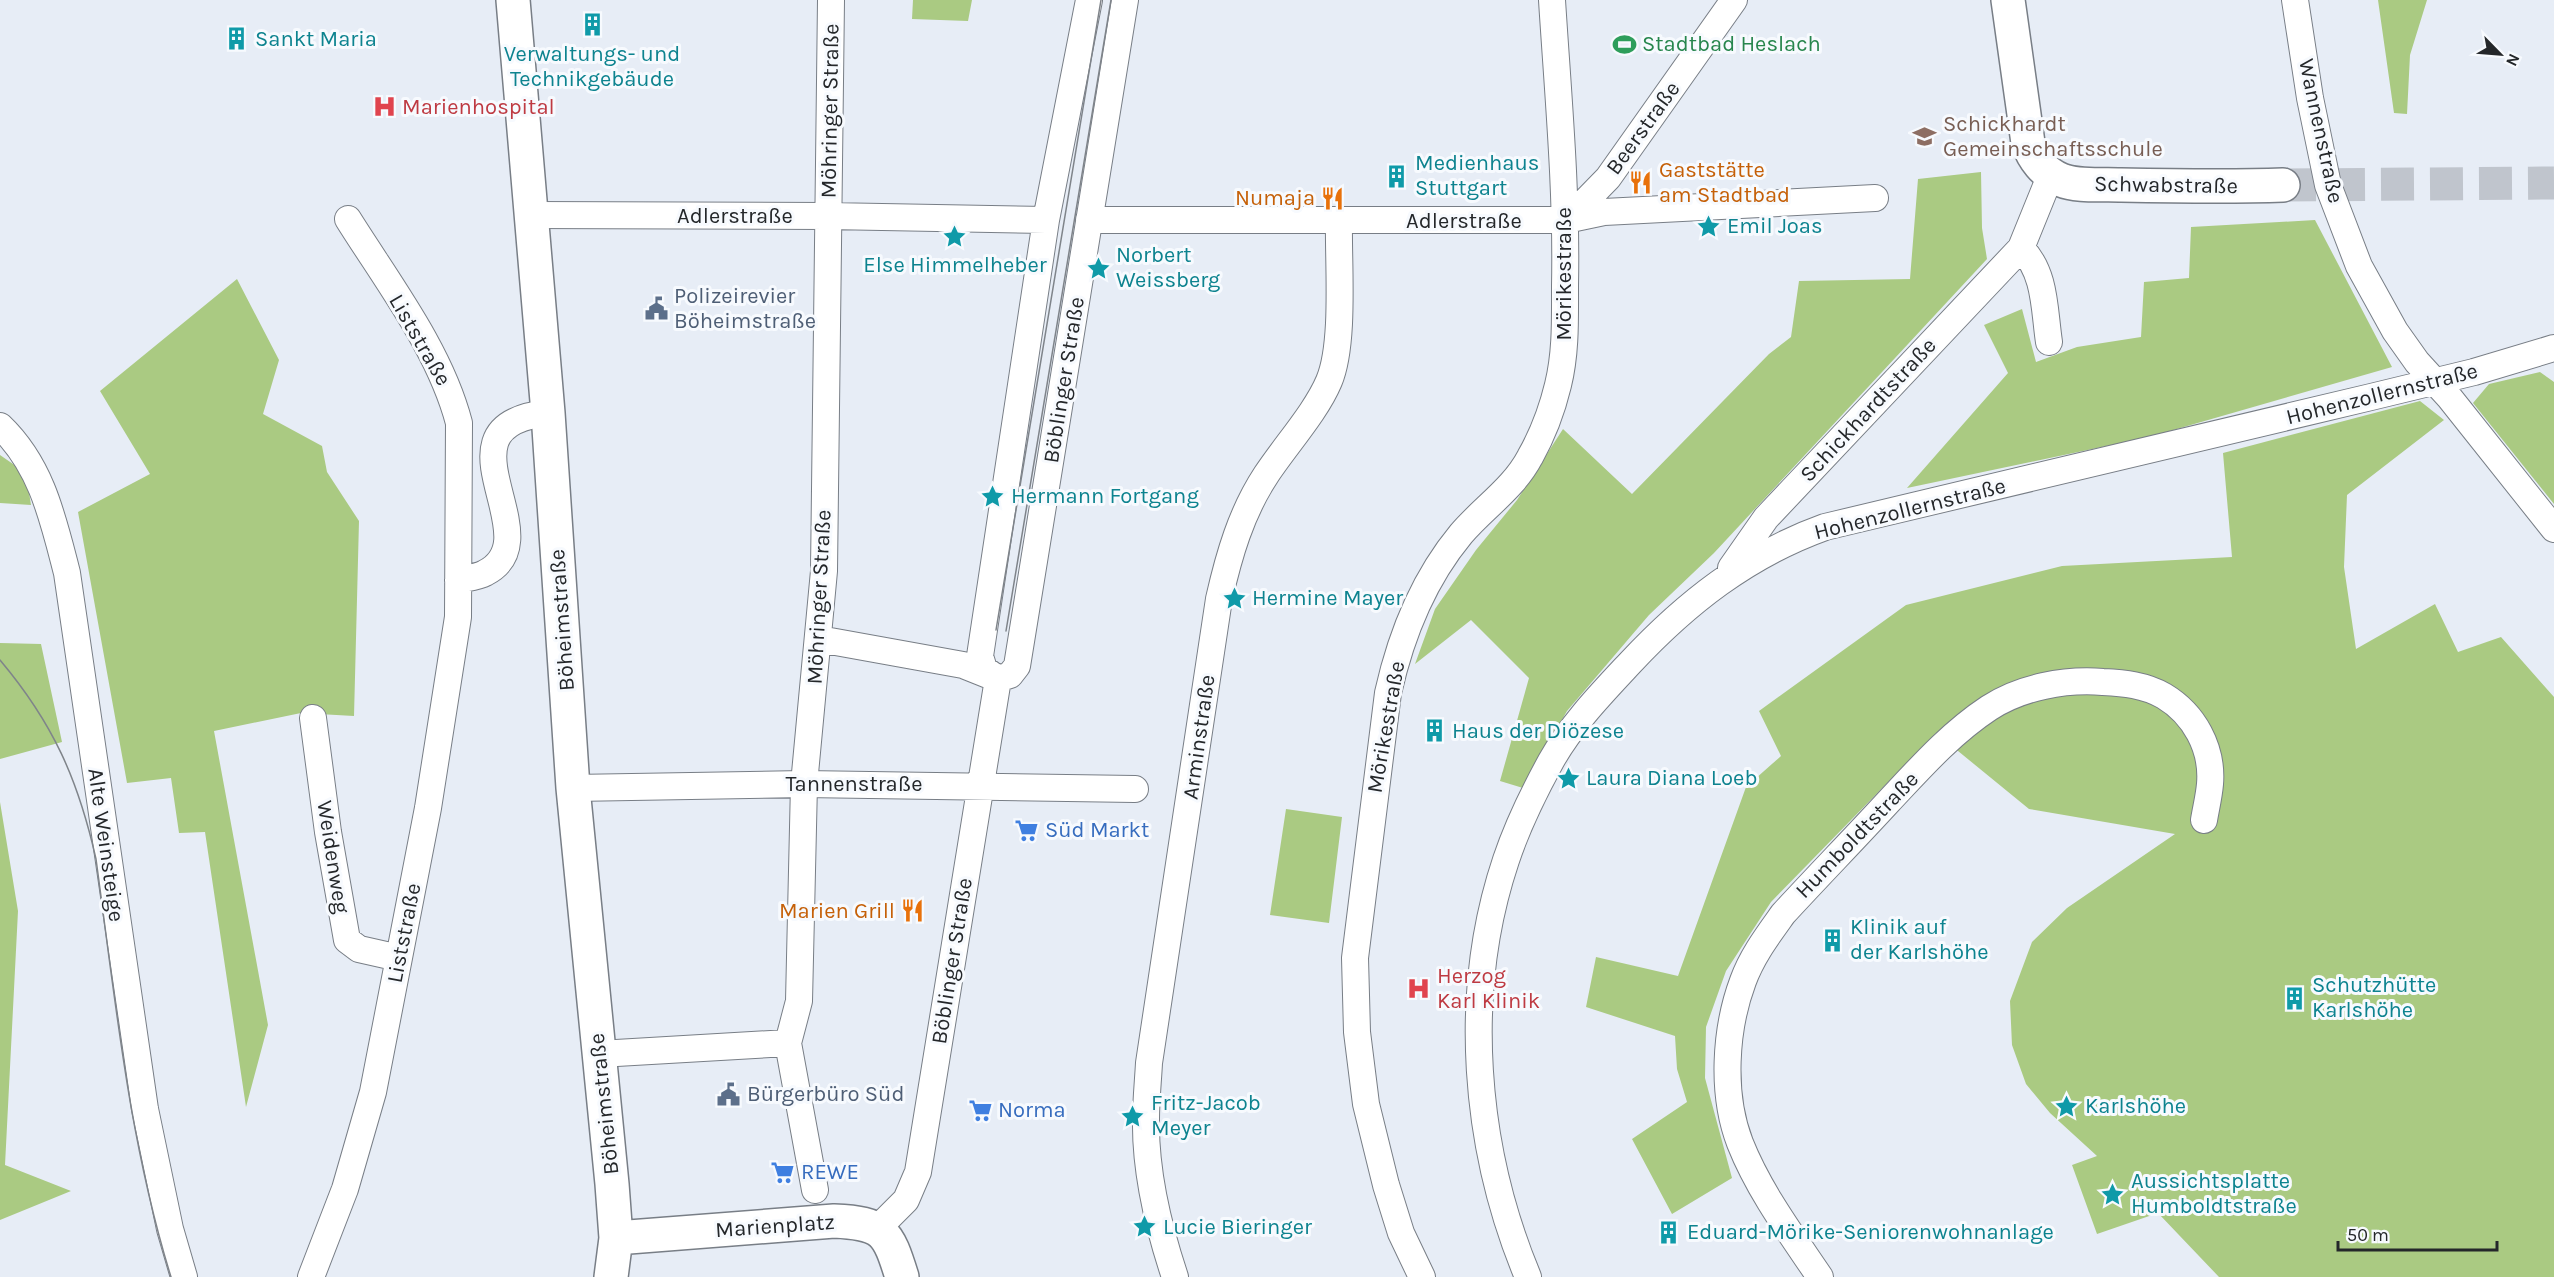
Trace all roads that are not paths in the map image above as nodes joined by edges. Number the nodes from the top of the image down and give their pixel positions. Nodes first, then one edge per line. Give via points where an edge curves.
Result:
1 (513, 0) edge
2 (831, 0) edge
3 (1089, 0) edge
4 (1125, 0) edge
5 (1552, 0) edge
6 (1734, 0) edge
7 (2008, 0) edge
8 (2295, 0) edge
9 (2051, 174) junction
10 (2283, 185) tunnel mouth
11 (1875, 198) dead end
12 (531, 215) junction
13 (828, 216) junction
14 (348, 219) dead end
15 (1046, 220) junction
16 (1089, 220) junction
17 (1566, 220) junction
18 (1339, 221) junction
19 (2021, 248) junction
20 (2049, 342) dead end
21 (2554, 348) edge
22 (2434, 380) junction
23 (548, 413) junction
24 (0, 426) edge
25 (2554, 529) edge
26 (1724, 578) junction
27 (458, 579) junction
28 (819, 639) junction
29 (998, 679) junction
30 (313, 718) dead end
31 (804, 784) junction
32 (981, 785) junction
33 (573, 788) junction
34 (1136, 789) dead end
35 (2204, 820) dead end
36 (399, 958) junction
37 (788, 1043) junction
38 (599, 1054) junction
39 (815, 1190) dead end
40 (878, 1229) junction
41 (616, 1238) junction
42 (184, 1277) edge
43 (311, 1277) edge
44 (611, 1277) edge
45 (902, 1277) edge
46 (1175, 1277) edge
47 (1422, 1277) edge
48 (1528, 1277) edge
49 (1820, 1277) edge

1 - 12 street, Böheimstraße
2 - 13 street, Möhringer Straße
3 - 15 street, Böblinger Straße
4 - 16 street, Böblinger Straße
5 - 17 street, Mörikestraße
6 - 17 street, Beerstraße via 1608,178
7 - 9 street via 2028,143 2037,161
8 - 22 street, Wannenstraße via 2328,185 2359,266 2395,331
9 - 10 street, Schwabstraße via 2061,180 2091,184
9 - 19 street, Schickhardtstraße
11 - 17 street, Adlerstraße via 1604,212
12 - 13 street, Adlerstraße
12 - 23 street, Böheimstraße
13 - 15 street, Adlerstraße
13 - 28 street, Möhringer Straße via 824,571
14 - 27 street, Liststraße via 434,358 452,396 459,423
15 - 29 street, Böblinger Straße via 980,656 984,669
16 - 18 street, Adlerstraße
16 - 29 street, Böblinger Straße via 1017,666 1010,675
17 - 18 street, Adlerstraße
17 - 47 street, Mörikestraße via 1564,351 1548,421 1511,486 1462,533 1433,572 1412,611 1394,666 1383,723 1355,958 1357,1032 1366,1104 1386,1185 1401,1233
18 - 46 street, Arminstraße via 1334,366 1318,401 1264,477 1245,513 1229,555 1220,599 1148,1074 1149,1176
19 - 20 street via 2031,258 2040,278
19 - 26 street, Schickhardtstraße via 1766,518
21 - 22 street, Hohenzollernstraße
22 - 25 street, Wannenstraße
22 - 26 street, Hohenzollernstraße via 1825,527 1790,540
23 - 27 street via 523,416 503,428 493,453 493,469 507,523 506,549 486,573
23 - 33 street, Böheimstraße
24 - 42 street, Alte Weinsteige via 25,453 38,477 68,573 145,1109
26 - 48 street, Hohenzollernstraße via 1662,629 1593,702 1552,760 1506,860 1489,928 1478,1059 1499,1195
27 - 36 street, Liststraße via 458,617 428,808
28 - 29 street via 963,665
28 - 31 street, Möhringer Straße
29 - 32 street, Böblinger Straße
30 - 36 street, Weidenweg via 347,940 359,949
31 - 32 street, Tannenstraße
31 - 33 street, Tannenstraße
31 - 37 street, Möhringer Straße via 799,1001
32 - 34 street, Tannenstraße
32 - 40 street, Böblinger Straße via 918,1172 906,1200
33 - 38 street, Böheimstraße
35 - 49 street, Humboldtstraße via 2210,783 2207,754 2196,725 2179,705 2155,691 2130,684 2059,683 1990,707 1954,734 1783,914 1760,945 1743,981 1732,1020 1730,1104 1750,1166
36 - 43 street, Liststraße via 373,1092 345,1189
37 - 38 street
37 - 39 street, Möhringer Straße
38 - 41 street, Böheimstraße
40 - 41 street, Marienplatz via 857,1222 834,1221
40 - 45 street via 890,1242
41 - 44 street, Böheimstraße

